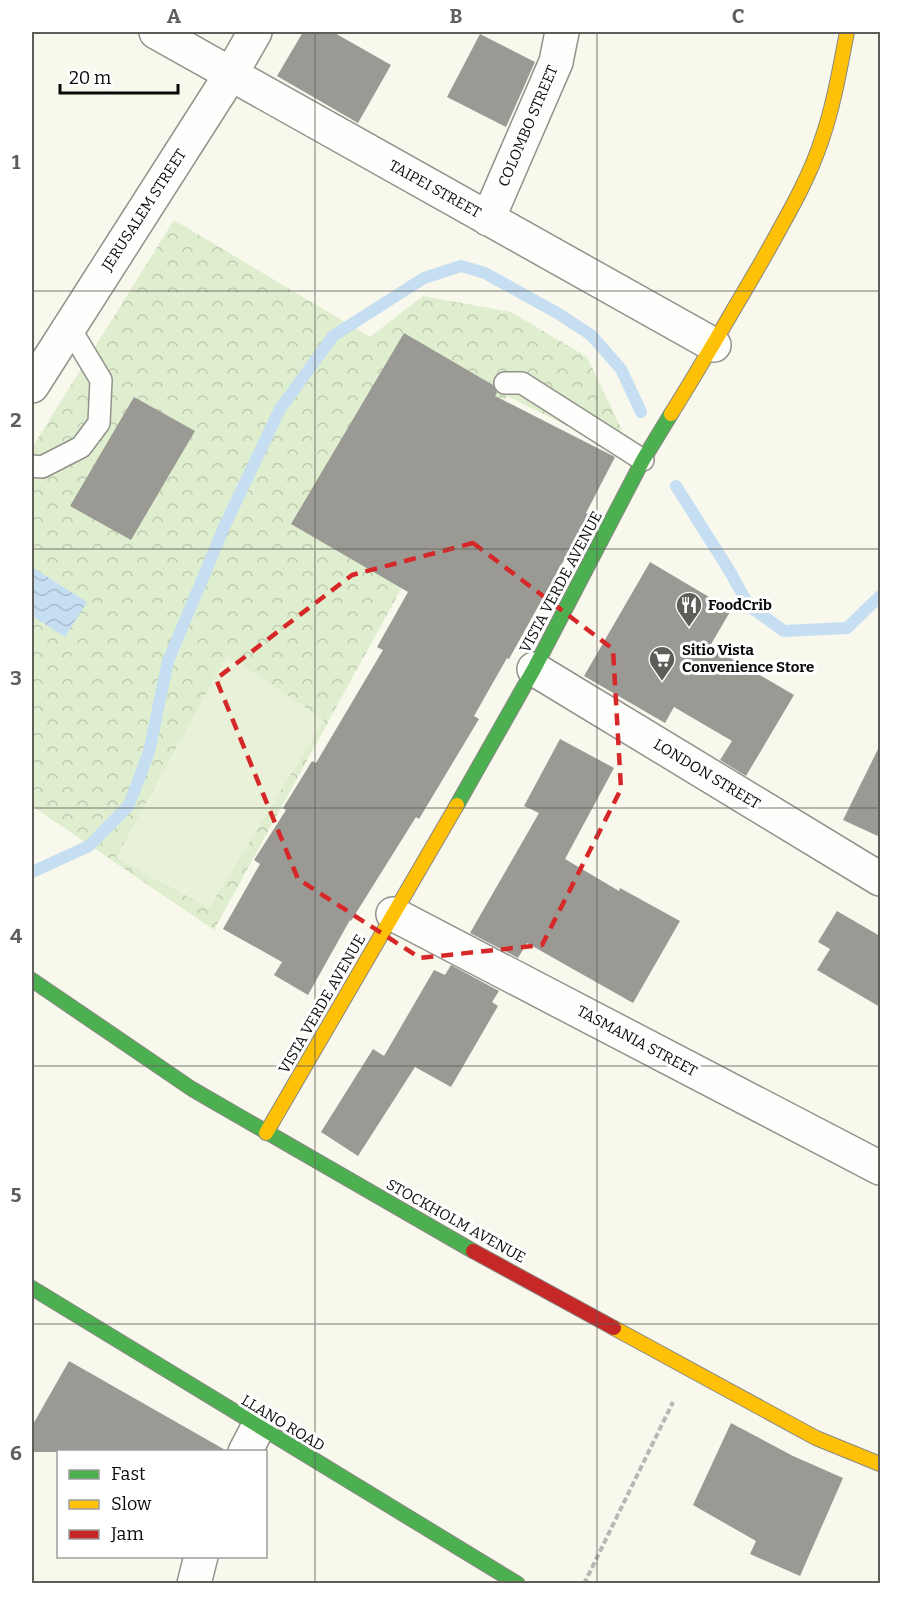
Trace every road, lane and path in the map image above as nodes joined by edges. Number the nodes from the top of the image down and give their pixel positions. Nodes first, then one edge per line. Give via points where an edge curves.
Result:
1 (156, 32) edge
2 (255, 32) edge
3 (562, 32) edge
4 (847, 32) edge
5 (231, 74) junction
6 (489, 219) junction
7 (69, 327) junction
8 (714, 345) junction
9 (505, 383) dead end
10 (32, 386) edge
11 (643, 460) junction
12 (32, 466) edge
13 (534, 669) junction
14 (880, 879) edge
15 (393, 914) junction
16 (32, 980) edge
17 (266, 1133) junction
18 (880, 1168) edge
19 (34, 1296) edge
20 (690, 1369) junction
21 (251, 1439) edge
22 (880, 1464) edge
23 (201, 1558) edge
24 (194, 1584) edge
25 (518, 1584) edge
26 (584, 1584) edge

1 - 5 street, TAIPEI STREET
2 - 5 street, JERUSALEM STREET
3 - 6 street, COLOMBO STREET via 556,62
4 - 8 street, VISTA VERDE AVENUE via 832,107 808,175
5 - 6 street, TAIPEI STREET
5 - 7 street, JERUSALEM STREET
6 - 8 street, TAIPEI STREET
7 - 10 street, JERUSALEM STREET
7 - 12 lane via 101,381 99,423 81,447 42,467
8 - 11 street, VISTA VERDE AVENUE
9 - 11 lane via 522,383
11 - 13 street, VISTA VERDE AVENUE
13 - 14 street, LONDON STREET
13 - 15 street, VISTA VERDE AVENUE
15 - 17 street, VISTA VERDE AVENUE
15 - 18 street, TASMANIA STREET
16 - 17 street, STOCKHOLM AVENUE via 192,1089
17 - 20 street, STOCKHOLM AVENUE
19 - 21 street, LLANO ROAD
20 - 22 street, STOCKHOLM AVENUE via 816,1438
20 - 26 path
21 - 25 street, LLANO ROAD
23 - 24 street

